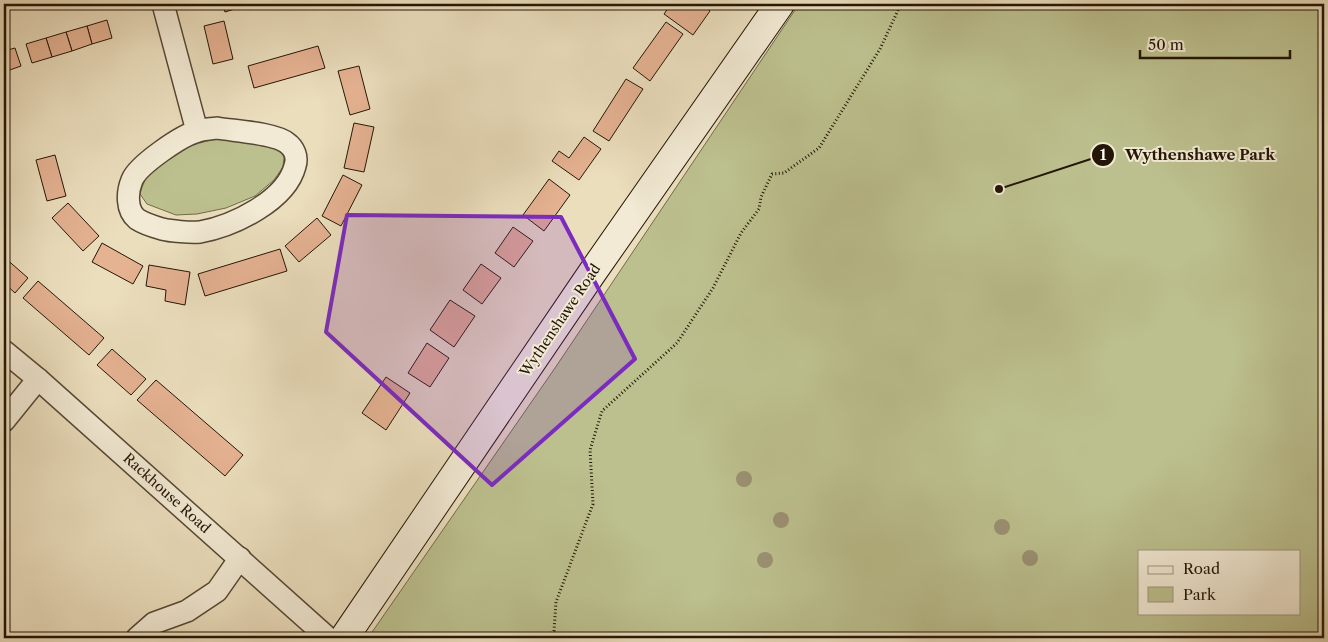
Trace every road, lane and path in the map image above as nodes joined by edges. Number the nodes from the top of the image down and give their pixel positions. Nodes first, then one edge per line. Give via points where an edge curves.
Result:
1 (163, 4) edge
2 (780, 4) edge
3 (901, 4) edge
4 (197, 131) junction
5 (4, 351) edge
6 (38, 379) junction
7 (4, 421) edge
8 (240, 558) junction
9 (137, 638) edge
10 (328, 638) edge
11 (344, 638) edge
12 (546, 638) edge

1 - 4 street
2 - 11 main road, Wythenshawe Road
3 - 12 path via 880,49 819,148 784,173 772,174 759,209 741,233 713,288 677,343 602,411 590,450 593,504 556,602 554,631
4 - 4 street via 164,149 132,179 128,198 137,219 163,229 198,232 228,224 257,210 279,194 294,171 297,161 293,149 274,136 217,128
5 - 6 street, Rackhouse Road
6 - 7 street
6 - 8 street, Rackhouse Road
8 - 9 street via 216,591 187,611 154,623
8 - 10 street, Rackhouse Road

